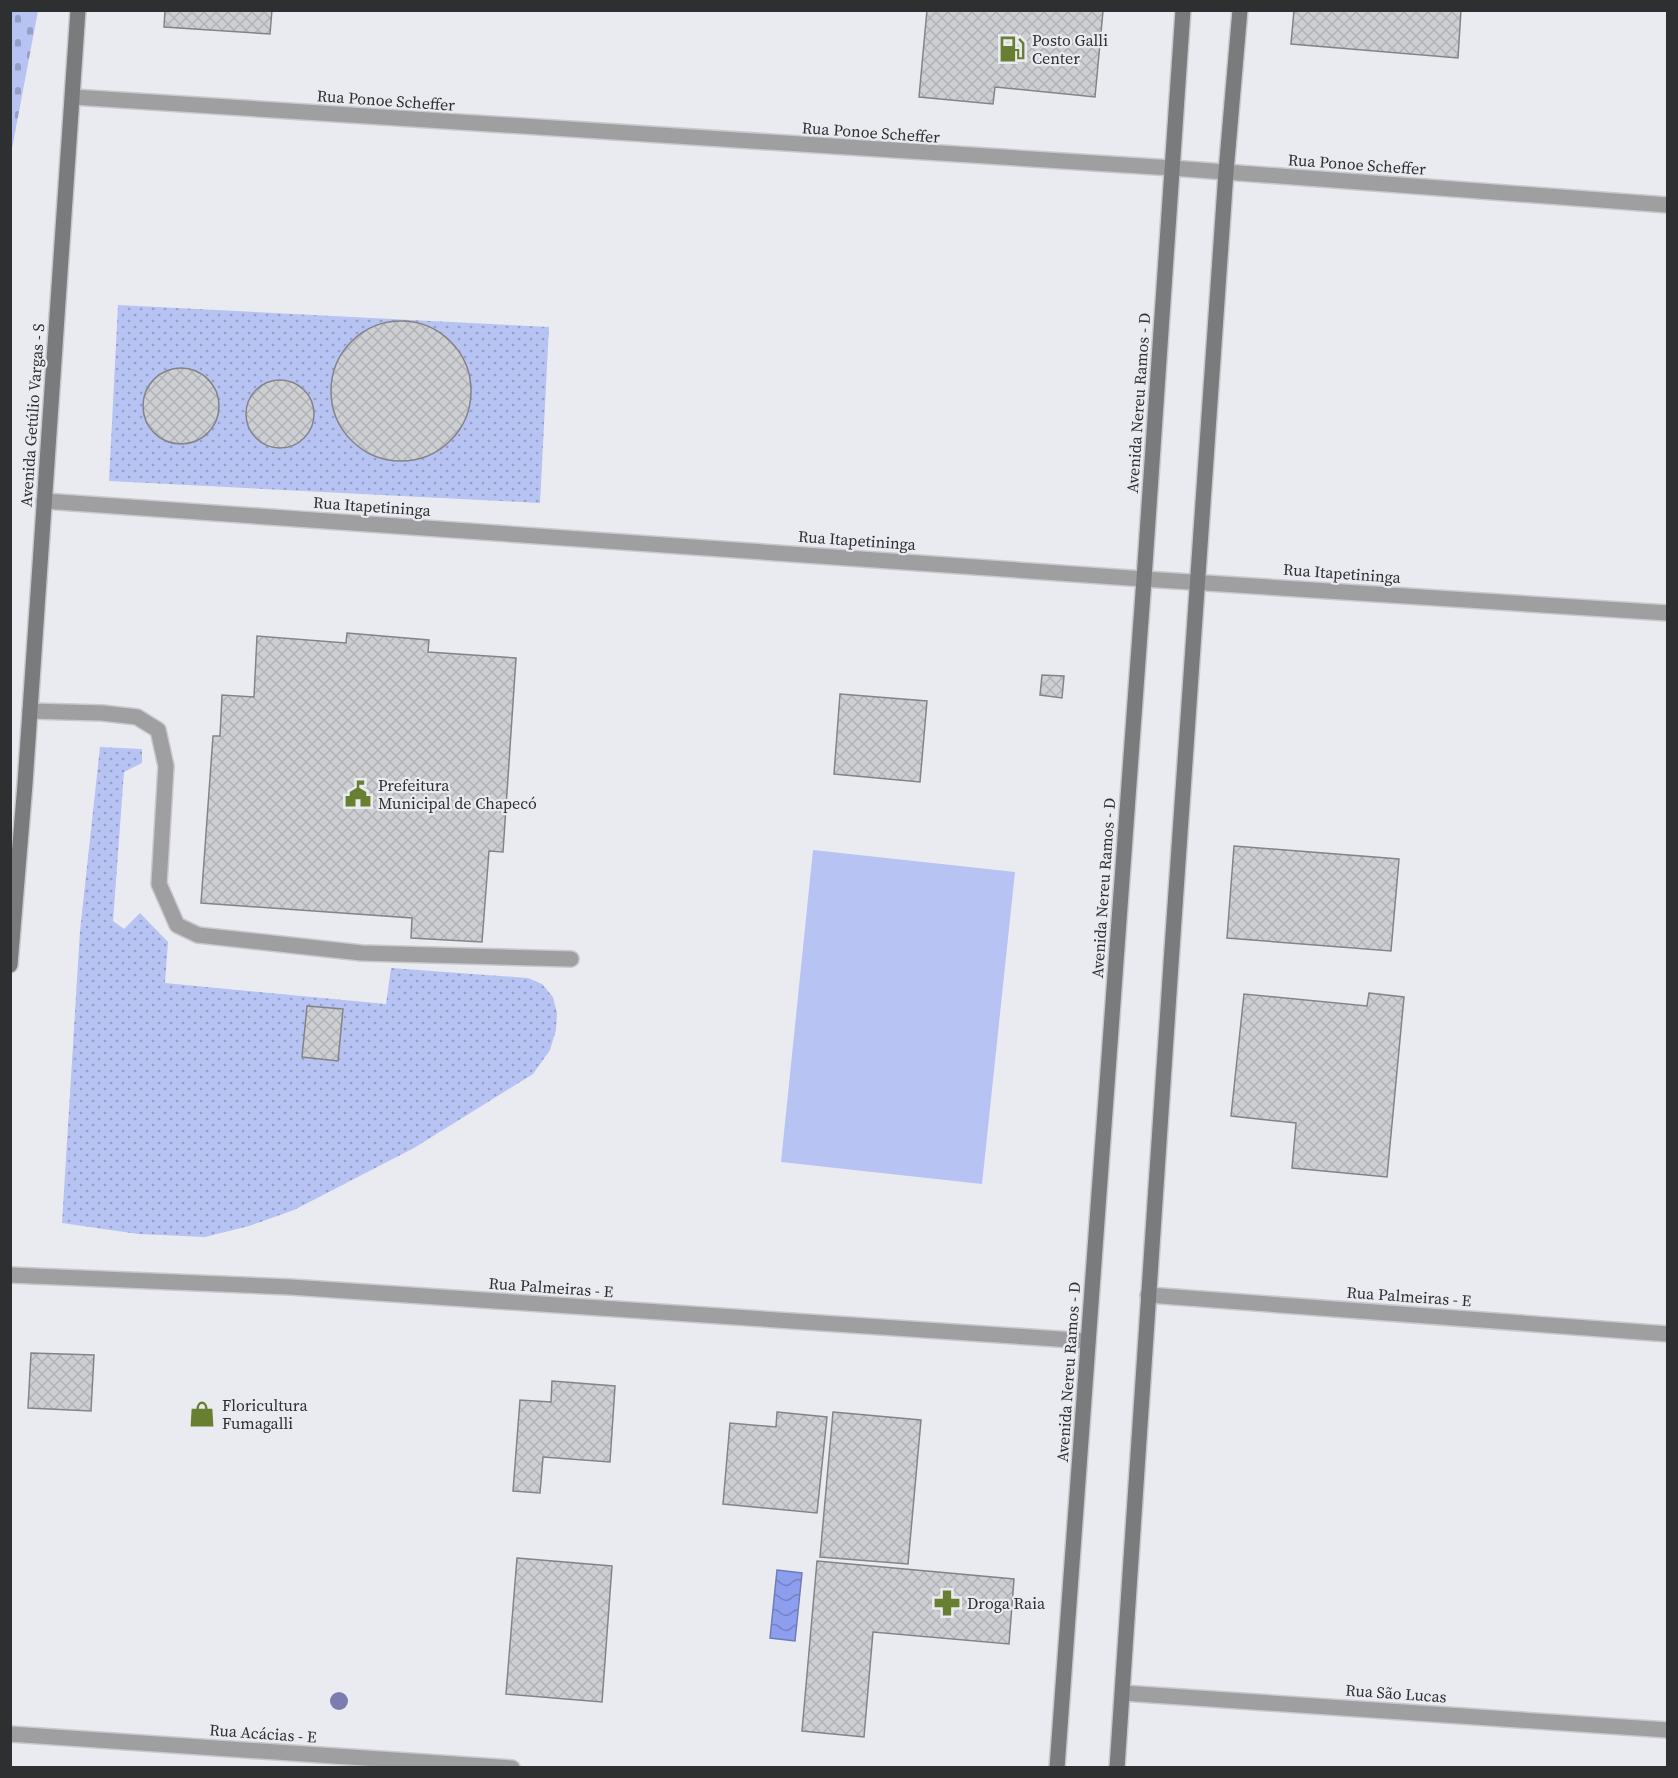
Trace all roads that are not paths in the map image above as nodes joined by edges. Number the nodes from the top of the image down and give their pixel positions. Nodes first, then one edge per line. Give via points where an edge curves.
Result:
1 (78, 10) edge
2 (1183, 10) edge
3 (1240, 10) edge
4 (73, 97) junction
5 (1172, 168) junction
6 (1226, 172) junction
7 (1668, 205) edge
8 (44, 501) junction
9 (1144, 579) junction
10 (1198, 582) junction
11 (1668, 613) edge
12 (30, 711) junction
13 (571, 959) dead end
14 (10, 965) edge
15 (10, 1275) edge
16 (1148, 1295) junction
17 (1668, 1334) edge
18 (1088, 1341) junction
19 (1123, 1693) junction
20 (1668, 1730) edge
21 (10, 1734) edge
22 (512, 1767) edge
23 (1057, 1767) edge
24 (1117, 1767) edge

1 - 4 street, Avenida Getúlio Vargas - S
2 - 5 street, Avenida Nereu Ramos - D
3 - 6 street
4 - 5 street, Rua Ponoe Scheffer
4 - 8 street, Avenida Getúlio Vargas - S
5 - 6 street, Rua Ponoe Scheffer
5 - 9 street, Avenida Nereu Ramos - D
6 - 7 street, Rua Ponoe Scheffer
6 - 10 street
8 - 9 street, Rua Itapetininga
8 - 12 street, Avenida Getúlio Vargas - S
9 - 10 street, Rua Itapetininga
9 - 18 street, Avenida Nereu Ramos - D
10 - 11 street, Rua Itapetininga
10 - 16 street
12 - 13 street via 137,717 158,730 166,766 159,884 177,924 198,935 362,953
12 - 14 street, Avenida Getúlio Vargas - S
15 - 18 street, Rua Palmeiras - E via 290,1287
16 - 17 street, Rua Palmeiras - E
16 - 19 street
18 - 23 street, Avenida Nereu Ramos - D
19 - 20 street, Rua São Lucas
19 - 24 street
21 - 22 street, Rua Acácias - E

